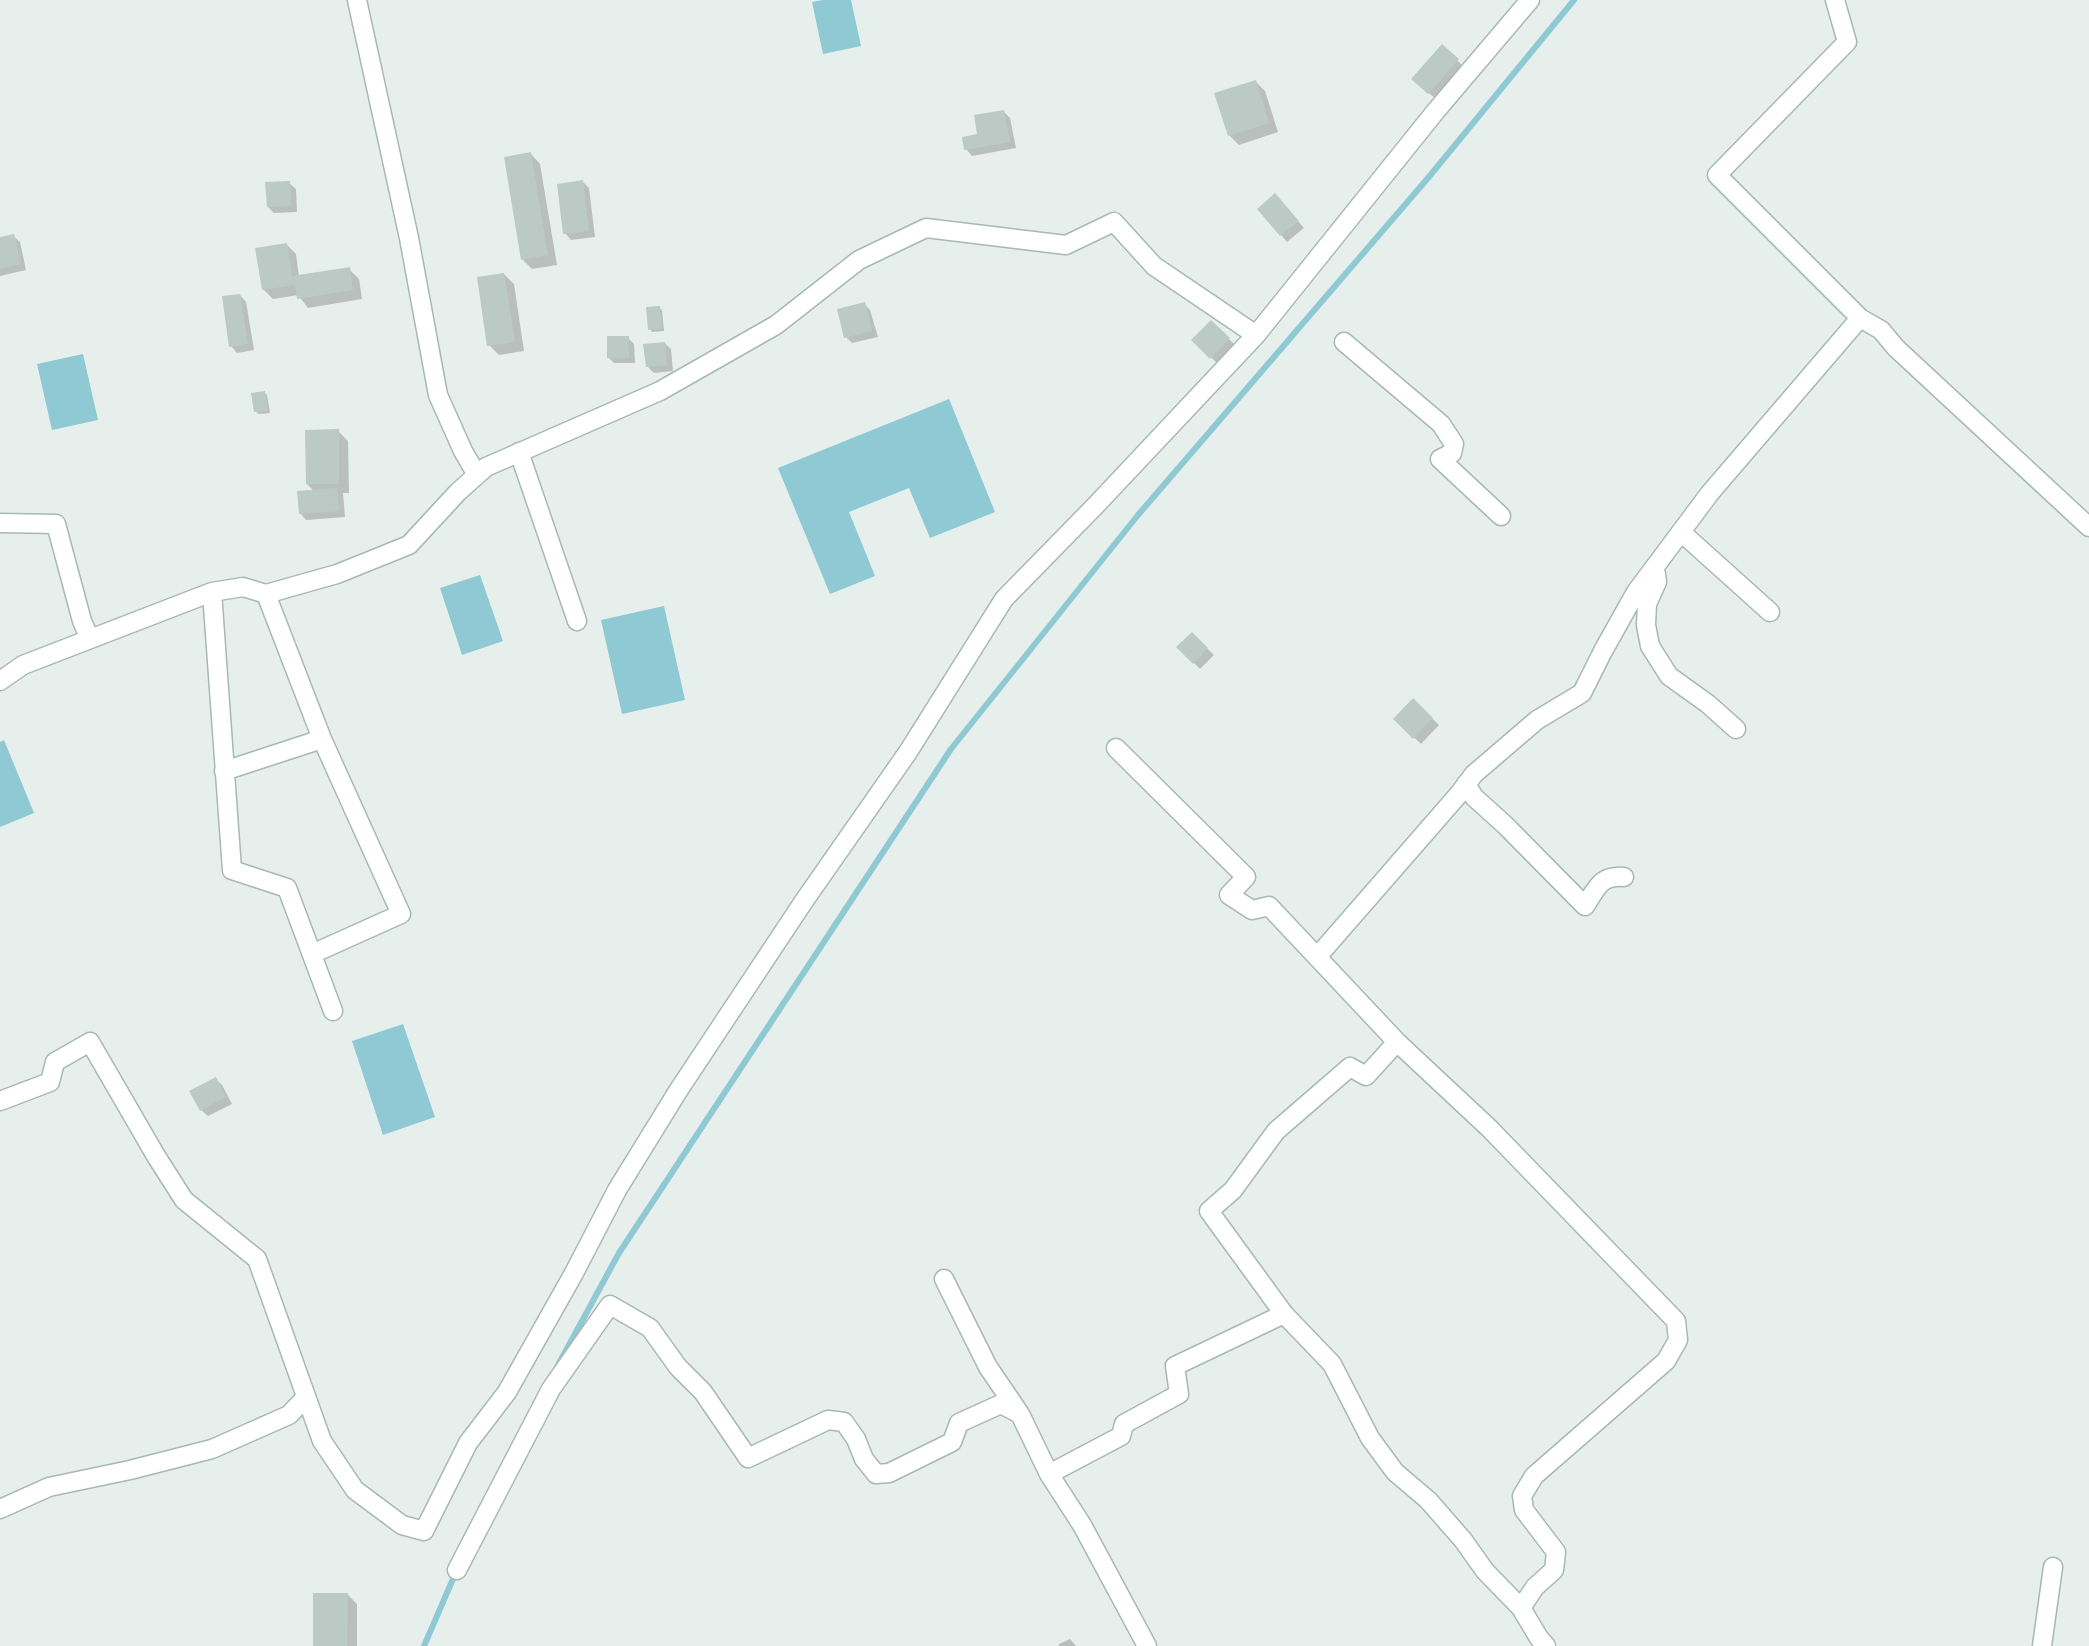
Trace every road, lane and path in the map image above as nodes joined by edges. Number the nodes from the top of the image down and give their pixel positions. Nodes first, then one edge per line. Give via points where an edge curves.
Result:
1 (357, 0) edge
2 (1530, 0) edge
3 (1835, 0) edge
4 (1860, 318) junction
5 (1256, 335) junction
6 (1344, 342) dead end
7 (519, 452) junction
8 (477, 475) junction
9 (1501, 516) dead end
10 (0, 523) edge
11 (2089, 527) edge
12 (1681, 532) junction
13 (1655, 568) junction
14 (212, 592) junction
15 (266, 594) junction
16 (1770, 612) dead end
17 (577, 621) dead end
18 (90, 639) junction
19 (0, 681) edge
20 (1736, 729) dead end
21 (322, 739) junction
22 (1116, 748) dead end
23 (224, 771) junction
24 (1466, 784) junction
25 (1624, 877) dead end
26 (312, 954) junction
27 (1317, 957) junction
28 (333, 1011) dead end
29 (1397, 1042) junction
30 (0, 1101) edge
31 (944, 1279) dead end
32 (1284, 1314) junction
33 (306, 1397) junction
34 (1020, 1414) junction
35 (1049, 1474) junction
36 (0, 1509) edge
37 (2053, 1567) dead end
38 (457, 1570) dead end
39 (1521, 1608) junction
40 (1147, 1646) edge
41 (1546, 1646) edge
42 (2042, 1646) edge

1 - 8 street via 409,238 438,396
2 - 5 street via 1435,111
3 - 4 street via 1848,42 1717,175
4 - 11 street via 1881,330
4 - 12 street
5 - 7 street via 1154,266 1114,222 1066,244 926,228 859,260 776,325 660,390
5 - 33 street via 1004,599 908,752 804,901 616,1190 507,1392 468,1443 424,1531 402,1526 355,1490 322,1442
6 - 9 street via 1441,424 1454,444 1452,453 1440,459
7 - 8 street via 486,466
7 - 17 street
8 - 15 street via 409,545 337,574
10 - 18 street via 56,524
12 - 13 street
12 - 16 street
13 - 20 street via 1657,582 1647,604 1650,646 1669,676
13 - 24 street via 1636,592 1582,693 1537,720
14 - 15 street via 243,587
14 - 18 street
14 - 23 street
15 - 21 street
18 - 19 street via 23,665
21 - 23 street
21 - 26 street via 401,914
22 - 27 street via 1246,877 1229,895 1252,910 1269,906
23 - 26 street via 232,870 287,888
24 - 25 street via 1474,797 1585,906 1601,881 1612,876
24 - 27 street
26 - 28 street
27 - 29 street
29 - 32 street via 1366,1076 1350,1067 1275,1131 1233,1190 1209,1211
29 - 39 street via 1489,1128 1676,1321 1678,1340 1666,1361 1534,1476 1522,1496 1524,1510 1556,1552 1554,1570 1535,1587
30 - 33 street via 50,1082 55,1062 90,1042 184,1200 256,1259
31 - 34 street via 988,1367
32 - 35 street via 1175,1366 1179,1394 1124,1424 1121,1436
32 - 39 street via 1332,1364 1370,1438 1395,1472 1428,1500 1485,1571
33 - 36 street via 289,1415 212,1449 49,1487
34 - 35 street
34 - 38 street via 1001,1404 959,1423 952,1442 889,1473 876,1474 844,1422 828,1420 748,1458 703,1392 650,1328 610,1305 550,1389
35 - 40 street via 1082,1525
37 - 42 street
39 - 41 street

